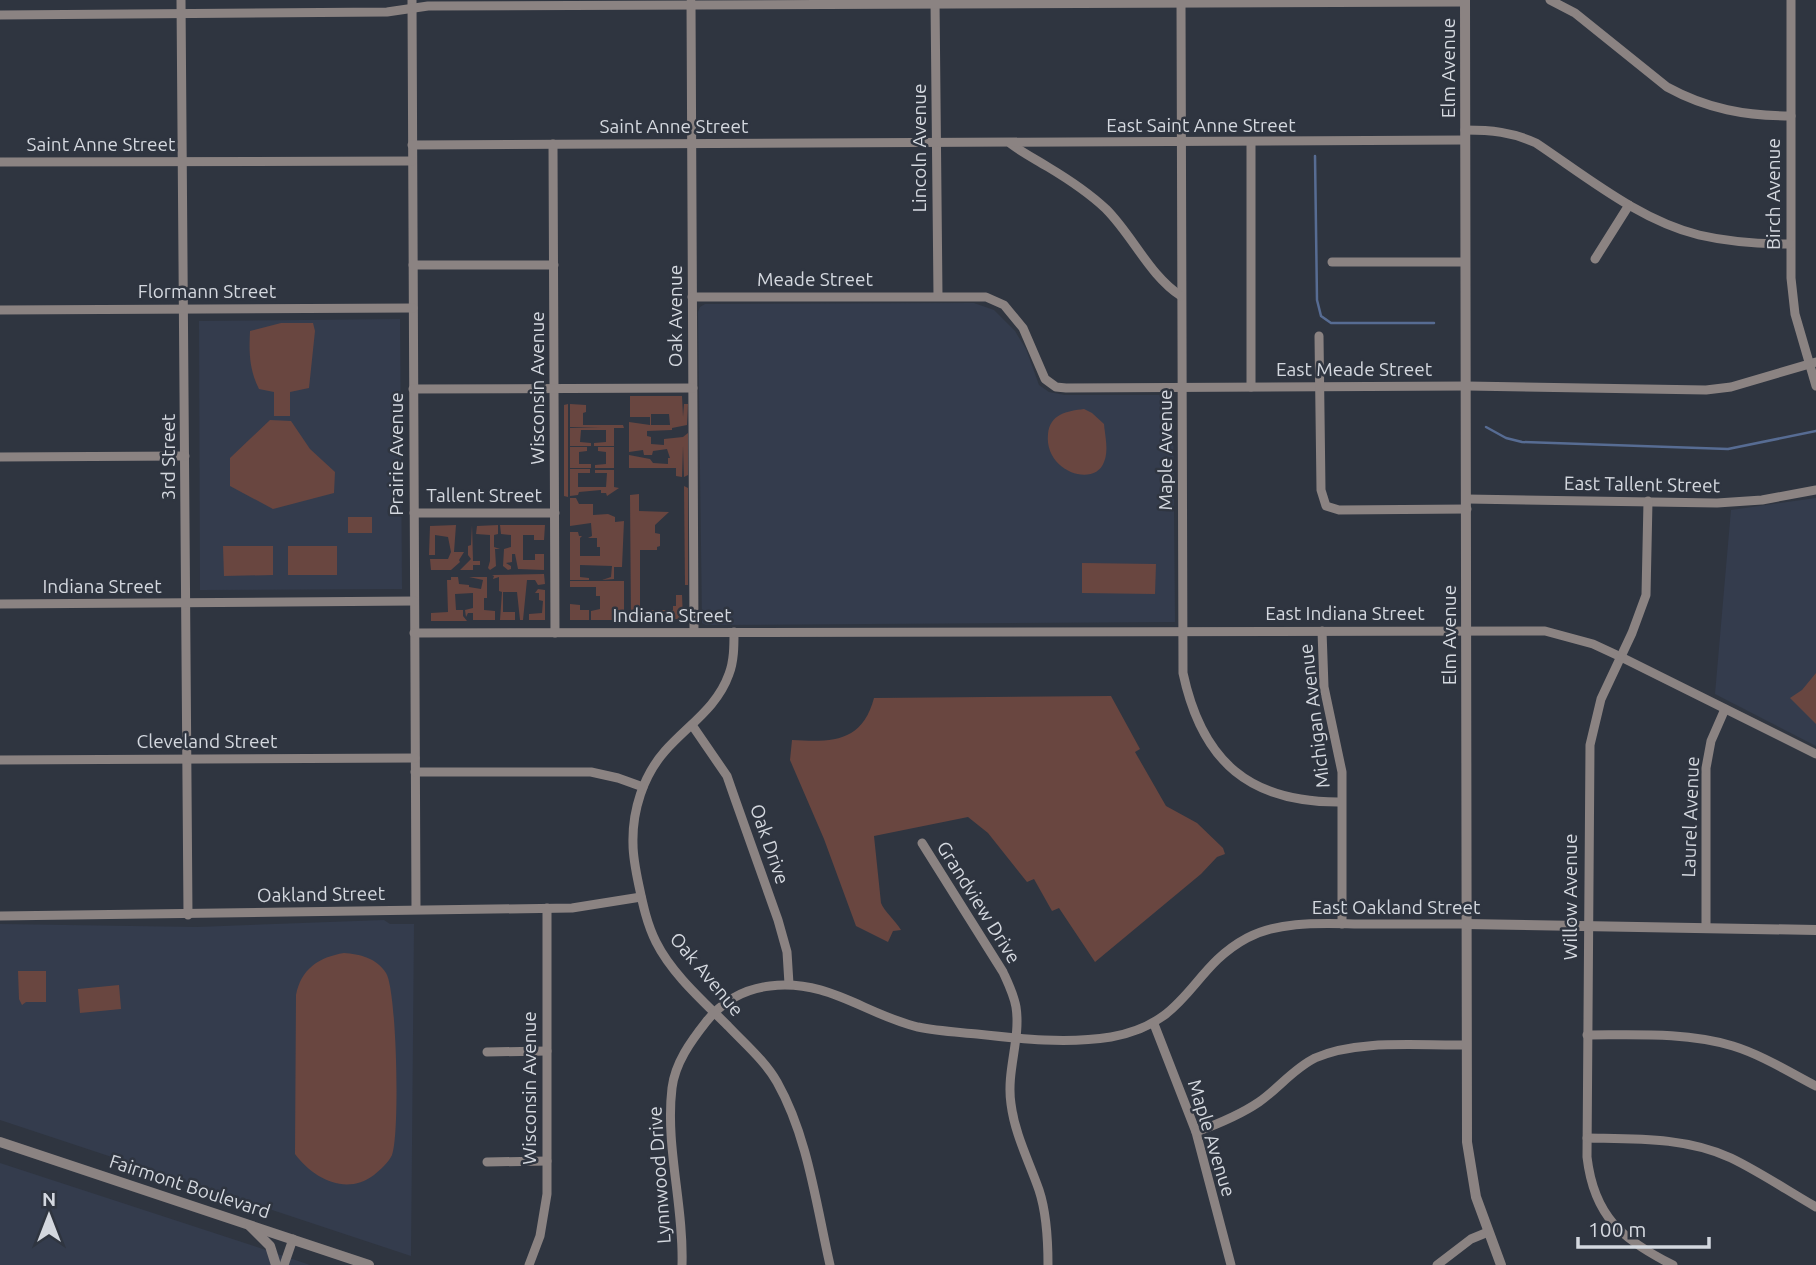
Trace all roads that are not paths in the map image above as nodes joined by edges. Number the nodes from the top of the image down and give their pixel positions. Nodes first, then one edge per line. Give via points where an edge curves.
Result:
1 (181, 0) edge
2 (1550, 0) edge
3 (1791, 0) edge
4 (1465, 1) edge
5 (1181, 2) edge
6 (412, 3) edge
7 (691, 3) edge
8 (935, 3) edge
9 (181, 13) junction
10 (0, 15) edge
11 (1791, 116) junction
12 (1465, 135) junction
13 (692, 143) junction
14 (937, 143) junction
15 (1182, 143) junction
16 (1251, 143) junction
17 (553, 144) junction
18 (1011, 144) junction
19 (412, 145) junction
20 (183, 161) junction
21 (412, 161) junction
22 (0, 162) edge
23 (1629, 205) junction
24 (1790, 244) junction
25 (1595, 258) dead end
26 (1332, 262) dead end
27 (1465, 262) junction
28 (413, 265) junction
29 (554, 265) junction
30 (938, 296) junction
31 (1181, 296) junction
32 (692, 297) junction
33 (413, 308) junction
34 (184, 309) junction
35 (0, 310) edge
36 (1320, 336) dead end
37 (1813, 363) edge
38 (1320, 386) junction
39 (1467, 386) junction
40 (1816, 386) edge
41 (1251, 387) junction
42 (554, 388) junction
43 (693, 388) junction
44 (1183, 388) junction
45 (414, 389) junction
46 (185, 456) junction
47 (0, 457) edge
48 (1816, 490) edge
49 (1648, 502) junction
50 (1467, 504) junction
51 (414, 513) junction
52 (555, 513) junction
53 (414, 601) junction
54 (186, 603) junction
55 (0, 604) edge
56 (1183, 630) junction
57 (1466, 630) junction
58 (1322, 631) junction
59 (694, 632) junction
60 (734, 632) junction
61 (930, 632) joint
62 (415, 633) junction
63 (555, 633) junction
64 (1621, 657) junction
65 (1725, 709) junction
66 (692, 725) junction
67 (1816, 754) edge
68 (415, 758) junction
69 (186, 759) junction
70 (0, 760) edge
71 (415, 772) junction
72 (643, 787) junction
73 (1341, 802) junction
74 (922, 843) dead end
75 (641, 897) junction
76 (547, 908) junction
77 (416, 909) junction
78 (188, 915) junction
79 (0, 916) edge
80 (1342, 924) junction
81 (1465, 924) junction
82 (1588, 926) junction
83 (1706, 928) junction
84 (1816, 930) edge
85 (789, 984) junction
86 (714, 1012) junction
87 (1154, 1024) junction
88 (1587, 1035) junction
89 (1016, 1038) junction
90 (1466, 1045) junction
91 (547, 1051) junction
92 (487, 1052) dead end
93 (1816, 1086) edge
94 (1196, 1132) junction
95 (1587, 1138) junction
96 (0, 1142) edge
97 (547, 1161) junction
98 (487, 1162) dead end
99 (1816, 1207) edge
100 (248, 1224) junction
101 (1488, 1232) junction
102 (293, 1239) junction
103 (276, 1265) edge
104 (284, 1265) edge
105 (369, 1265) edge
106 (529, 1265) edge
107 (682, 1265) edge
108 (830, 1265) edge
109 (1048, 1265) edge
110 (1231, 1265) edge
111 (1437, 1265) edge
112 (1500, 1265) edge
113 (1674, 1265) edge

1 - 9 street, 3rd Street
2 - 11 street via 1575,13 1681,95 1747,115
3 - 11 street, Birch Avenue
4 - 5 street
4 - 12 street, Elm Avenue
5 - 8 street
5 - 15 street, Maple Avenue
6 - 7 street
6 - 9 street via 387,12
6 - 19 street, Prairie Avenue
7 - 8 street
7 - 13 street, Oak Avenue
8 - 14 street, Lincoln Avenue
9 - 10 street
9 - 20 street, 3rd Street
11 - 24 street, Birch Avenue
12 - 16 street, East Saint Anne Street
12 - 23 street, East Saint Anne Street via 1506,132 1520,136
12 - 27 street, Elm Avenue
13 - 14 street, Saint Anne Street
13 - 17 street, Saint Anne Street
13 - 32 street, Oak Avenue
14 - 18 street, East Saint Anne Street
14 - 30 street, Lincoln Avenue
15 - 16 street, East Saint Anne Street
15 - 18 street, East Saint Anne Street
15 - 31 street, Maple Avenue
16 - 41 street
17 - 19 street, Saint Anne Street
17 - 29 street, Wisconsin Avenue
18 - 31 street via 1105,209 1162,282
19 - 21 street, Prairie Avenue
20 - 21 street, Saint Anne Street
20 - 22 street, Saint Anne Street
20 - 34 street, 3rd Street
21 - 28 street, Prairie Avenue
23 - 24 street, East Saint Anne Street via 1698,234 1739,242
23 - 25 street
24 - 37 street, Birch Avenue via 1794,306
26 - 27 street
27 - 39 street, Elm Avenue
28 - 29 street
28 - 33 street, Prairie Avenue
29 - 42 street, Wisconsin Avenue
30 - 32 street, Meade Street
30 - 44 street, East Meade Street via 986,297 1004,305 1029,338 1042,375 1056,387
31 - 44 street, Maple Avenue
32 - 43 street, Oak Avenue
33 - 34 street, Flormann Street
33 - 45 street, Prairie Avenue
34 - 35 street, Flormann Street
34 - 46 street, 3rd Street
36 - 38 street
37 - 39 street, East Meade Street via 1706,390
37 - 40 street, Birch Avenue
38 - 39 street, East Meade Street
38 - 41 street, East Meade Street
38 - 50 street, East Tallent Street via 1321,490 1326,506 1339,510
39 - 50 street, Elm Avenue
41 - 44 street, East Meade Street
42 - 43 street
42 - 45 street
42 - 52 street, Wisconsin Avenue
43 - 59 street, Oak Avenue
44 - 56 street, Maple Avenue
45 - 51 street, Prairie Avenue
46 - 47 street
46 - 54 street, 3rd Street
48 - 49 street, East Tallent Street via 1740,502
49 - 50 street, East Tallent Street
49 - 64 street, Willow Avenue via 1646,595
50 - 57 street, Elm Avenue
51 - 52 street, Tallent Street
51 - 53 street, Prairie Avenue
52 - 63 street, Wisconsin Avenue
53 - 54 street, Indiana Street
53 - 62 street, Prairie Avenue
54 - 55 street, Indiana Street
54 - 69 street, 3rd Street
56 - 58 street, East Indiana Street
56 - 61 street, East Indiana Street
56 - 73 street, Maple Avenue via 1188,698 1203,731 1241,779 1298,801
57 - 58 street, East Indiana Street
57 - 64 street, East Indiana Street via 1545,631
57 - 81 street, Elm Avenue
58 - 73 street, Michigan Avenue via 1324,687 1340,758
59 - 60 street, Indiana Street
59 - 63 street, Indiana Street
60 - 61 street, Indiana Street
60 - 66 street, Oak Avenue via 729,674 712,705
62 - 63 street, Indiana Street
62 - 68 street, Prairie Avenue
64 - 65 street, East Indiana Street
64 - 82 street, Willow Avenue via 1601,699 1590,745
65 - 67 street, East Indiana Street
65 - 83 street, Laurel Avenue via 1711,741 1706,768
66 - 72 street, Oak Avenue via 666,750
66 - 85 street, Oak Drive via 727,776 778,920
68 - 69 street, Cleveland Street
68 - 71 street, Prairie Avenue
69 - 70 street, Cleveland Street
69 - 78 street, 3rd Street
71 - 72 street via 591,772
71 - 77 street, Prairie Avenue
72 - 75 street, Oak Avenue via 632,845
73 - 80 street, Michigan Avenue
74 - 89 street, Grandview Drive via 1003,972 1016,1005
75 - 76 street, Oakland Street via 597,906
75 - 86 street, Oak Avenue via 660,949
76 - 77 street, Oakland Street
76 - 91 street, Wisconsin Avenue
77 - 78 street, Oakland Street
78 - 79 street, Oakland Street
80 - 81 street, East Oakland Street
80 - 87 street, East Oakland Street via 1293,925 1246,938 1219,958 1180,1003
81 - 82 street, East Oakland Street
81 - 90 street, Elm Avenue
82 - 83 street, East Oakland Street
82 - 88 street, Willow Avenue
83 - 84 street, East Oakland Street
85 - 86 street via 746,992
85 - 89 street via 821,989 920,1027
86 - 107 street, Lynnwood Drive via 679,1062 672,1086
86 - 108 street, Oak Avenue via 762,1061 792,1111
87 - 89 street, East Oakland Street via 1100,1039
87 - 94 street, Maple Avenue
88 - 93 street via 1703,1039 1756,1055
88 - 95 street, Willow Avenue
89 - 109 street, Grandview Drive via 1010,1103 1020,1144 1040,1192
90 - 94 street via 1377,1046 1332,1052 1301,1066 1241,1113
90 - 101 street, Elm Avenue via 1469,1165
91 - 92 street
91 - 97 street, Wisconsin Avenue
94 - 110 street, Maple Avenue
95 - 99 street via 1650,1139 1714,1152
95 - 113 street, Willow Avenue via 1589,1171 1608,1216 1640,1248
96 - 100 street, Fairmont Boulevard
97 - 98 street
97 - 106 street, Wisconsin Avenue via 544,1219
100 - 102 street, Fairmont Boulevard
100 - 103 street via 270,1246
101 - 111 street
101 - 112 street, Elm Avenue
102 - 104 street
102 - 105 street, Fairmont Boulevard

